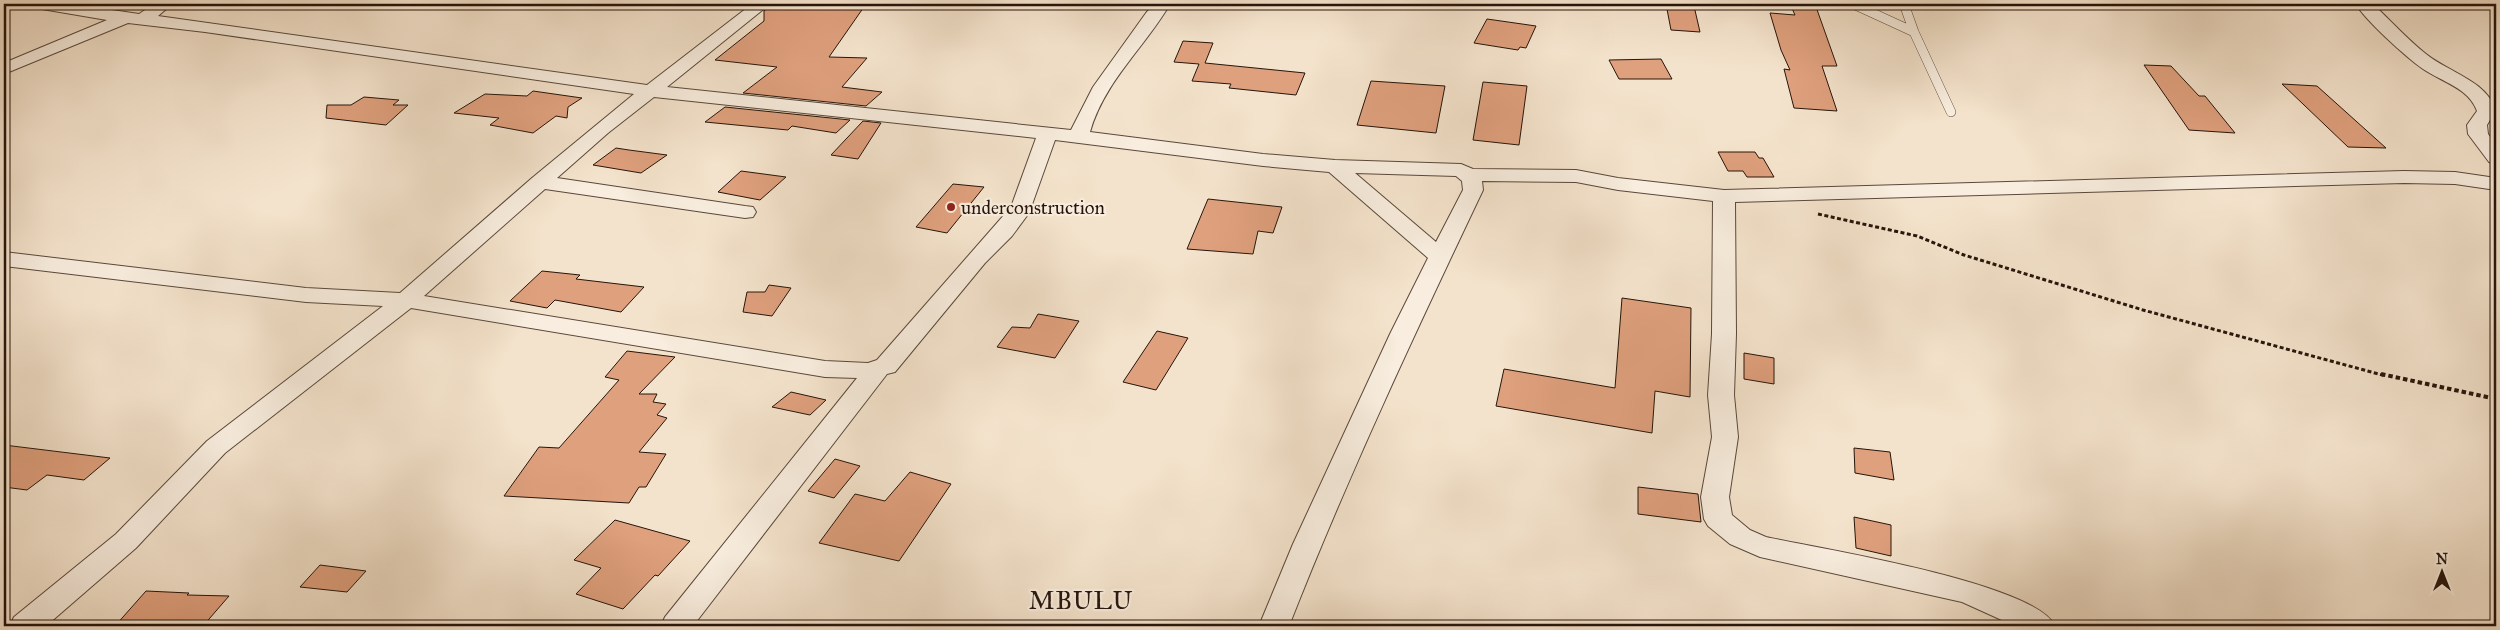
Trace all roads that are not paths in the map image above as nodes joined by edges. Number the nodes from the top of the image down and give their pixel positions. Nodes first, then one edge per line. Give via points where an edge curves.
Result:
1 (42, 4) edge
2 (164, 4) edge
3 (762, 4) edge
4 (1162, 4) edge
5 (1853, 4) edge
6 (1904, 4) edge
7 (2364, 4) edge
8 (134, 19) junction
9 (1914, 32) junction
10 (4, 69) edge
11 (652, 91) junction
12 (1951, 112) dead end
13 (2490, 118) edge
14 (1048, 133) junction
15 (1079, 136) junction
16 (2496, 158) edge
17 (1335, 166) junction
18 (1470, 175) junction
19 (539, 182) junction
20 (2496, 184) edge
21 (1724, 196) junction
22 (745, 212) dead end
23 (1441, 257) junction
24 (4, 259) edge
25 (406, 300) junction
26 (878, 369) junction
27 (25, 626) edge
28 (676, 626) edge
29 (1274, 626) edge
30 (2040, 626) edge

1 - 8 street
2 - 8 street
3 - 11 street
4 - 15 street via 1131,43 1085,116
5 - 9 lane
6 - 9 lane
7 - 13 street via 2422,60 2459,81 2484,101
8 - 10 street
8 - 11 street
9 - 12 lane
11 - 14 street
11 - 19 street
13 - 16 street via 2477,125 2478,134
14 - 15 street
14 - 26 street via 1021,208 886,366
15 - 17 street via 1181,151
17 - 18 street via 1449,169
17 - 23 street
18 - 21 street via 1576,176
18 - 23 street via 1473,190
19 - 22 street
19 - 25 street via 478,240
20 - 21 street via 2455,178 2404,177
21 - 30 street via 1721,395 1725,437 1715,497 1718,519 1740,538 1760,546 1968,592
23 - 29 street via 1307,544
24 - 25 street via 306,295
25 - 26 street via 825,369
25 - 27 street via 216,447 126,541
26 - 28 street

